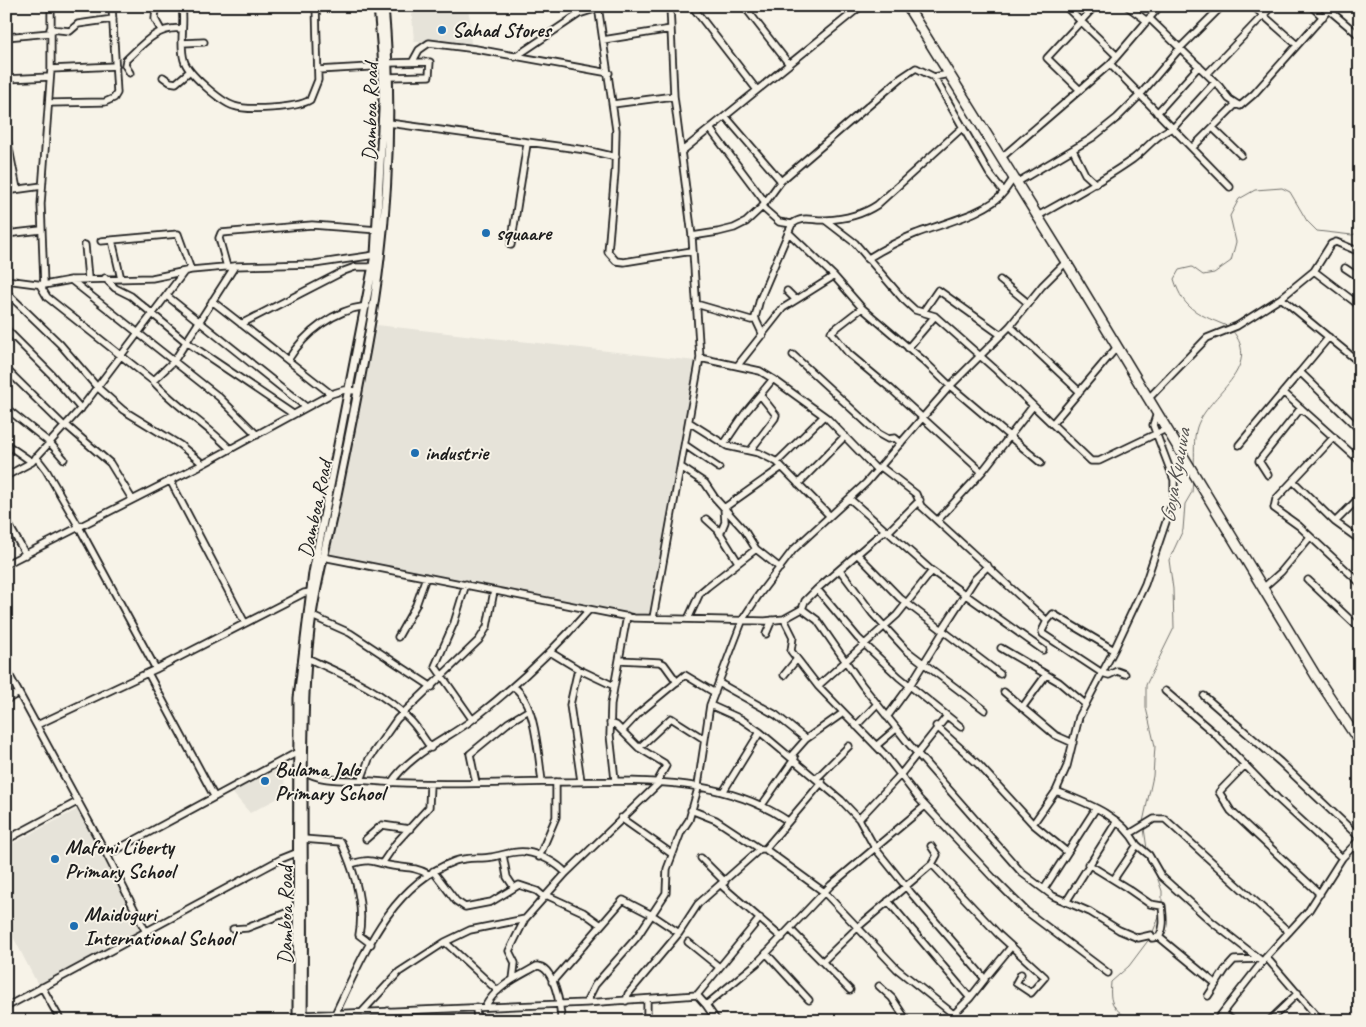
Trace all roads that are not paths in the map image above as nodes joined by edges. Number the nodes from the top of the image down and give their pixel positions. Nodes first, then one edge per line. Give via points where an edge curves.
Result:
1 (51, 6) edge
2 (112, 6) edge
3 (156, 6) edge
4 (183, 6) edge
5 (316, 6) edge
6 (378, 6) edge
7 (384, 6) edge
8 (670, 6) edge
9 (692, 6) edge
10 (744, 6) edge
11 (861, 6) edge
12 (907, 6) edge
13 (1065, 6) edge
14 (1095, 6) edge
15 (1127, 6) edge
16 (1160, 6) edge
17 (1222, 6) edge
18 (1253, 6) edge
19 (1272, 6) edge
20 (1311, 6) edge
21 (598, 7) edge
22 (1330, 8) edge
23 (1264, 16) junction
24 (1323, 17) junction
25 (113, 19) junction
26 (1148, 20) junction
27 (1080, 22) junction
28 (182, 29) junction
29 (672, 29) junction
30 (161, 30) junction
31 (50, 31) junction
32 (1360, 36) edge
33 (6, 37) edge
34 (602, 40) junction
35 (204, 42) dead end
36 (183, 43) junction
37 (1297, 45) junction
38 (1180, 48) junction
39 (1117, 56) junction
40 (515, 57) junction
41 (413, 61) junction
42 (789, 64) junction
43 (1110, 64) junction
44 (387, 65) junction
45 (116, 66) junction
46 (1199, 66) junction
47 (51, 69) junction
48 (318, 70) junction
49 (190, 71) junction
50 (130, 73) dead end
51 (609, 73) junction
52 (948, 74) junction
53 (1207, 74) junction
54 (50, 77) junction
55 (163, 77) dead end
56 (389, 77) junction
57 (934, 77) junction
58 (6, 79) edge
59 (1215, 82) junction
60 (757, 90) junction
61 (1080, 90) junction
62 (1140, 95) junction
63 (674, 96) junction
64 (49, 103) junction
65 (613, 104) junction
66 (1236, 104) junction
67 (1156, 113) junction
68 (726, 117) junction
69 (389, 124) junction
70 (963, 127) junction
71 (1173, 128) junction
72 (1213, 128) junction
73 (711, 130) junction
74 (6, 133) edge
75 (527, 144) junction
76 (1193, 147) junction
77 (1073, 150) junction
78 (681, 152) junction
79 (1241, 155) dead end
80 (616, 157) junction
81 (1001, 158) junction
82 (781, 181) junction
83 (1014, 181) junction
84 (1096, 184) junction
85 (42, 186) junction
86 (1230, 187) dead end
87 (18, 189) junction
88 (6, 191) edge
89 (1004, 192) junction
90 (764, 204) junction
91 (1036, 216) junction
92 (825, 220) junction
93 (792, 224) junction
94 (41, 230) junction
95 (378, 230) junction
96 (788, 232) junction
97 (6, 234) edge
98 (692, 236) junction
99 (112, 240) junction
100 (101, 241) dead end
101 (85, 245) dead end
102 (511, 245) dead end
103 (692, 251) junction
104 (1360, 252) edge
105 (375, 255) junction
106 (867, 259) junction
107 (1066, 262) junction
108 (235, 266) junction
109 (227, 267) junction
110 (374, 267) junction
111 (1345, 268) dead end
112 (187, 271) junction
113 (1314, 271) junction
114 (834, 276) junction
115 (88, 278) junction
116 (105, 278) junction
117 (1360, 278) edge
118 (121, 279) junction
119 (6, 280) edge
120 (71, 280) junction
121 (1000, 280) dead end
122 (42, 285) junction
123 (787, 291) dead end
124 (6, 292) edge
125 (167, 296) junction
126 (1281, 298) junction
127 (796, 300) junction
128 (212, 301) junction
129 (1028, 303) junction
130 (696, 304) junction
131 (367, 306) junction
132 (1360, 306) edge
133 (862, 308) junction
134 (923, 312) junction
135 (153, 314) junction
136 (935, 316) junction
137 (756, 319) junction
138 (199, 322) junction
139 (241, 324) junction
140 (1010, 326) junction
141 (6, 329) edge
142 (137, 333) junction
143 (763, 335) junction
144 (1001, 335) junction
145 (1329, 337) junction
146 (185, 342) junction
147 (1117, 347) junction
148 (908, 348) junction
149 (121, 354) junction
150 (793, 355) dead end
151 (981, 356) junction
152 (700, 358) junction
153 (288, 360) junction
154 (174, 361) junction
155 (1360, 363) edge
156 (738, 365) junction
157 (6, 369) edge
158 (1300, 372) junction
159 (773, 379) junction
160 (153, 381) junction
161 (950, 386) junction
162 (97, 387) junction
163 (354, 391) junction
164 (1080, 392) junction
165 (1283, 392) junction
166 (331, 394) junction
167 (761, 396) junction
168 (1148, 399) junction
169 (1033, 406) junction
170 (306, 407) junction
171 (6, 408) edge
172 (1301, 408) junction
173 (81, 409) junction
174 (1157, 413) junction
175 (292, 414) junction
176 (824, 416) junction
177 (921, 419) junction
178 (689, 422) junction
179 (1052, 424) junction
180 (66, 426) junction
181 (1166, 429) junction
182 (1360, 430) edge
183 (1157, 433) junction
184 (257, 435) junction
185 (1011, 435) junction
186 (845, 436) junction
187 (1334, 437) junction
188 (50, 443) junction
189 (901, 443) junction
190 (6, 444) edge
191 (724, 444) junction
192 (685, 445) junction
193 (1239, 445) dead end
194 (230, 449) junction
195 (750, 452) junction
196 (64, 459) dead end
197 (34, 460) junction
198 (1360, 461) edge
199 (777, 462) junction
200 (1041, 463) dead end
201 (203, 464) junction
202 (681, 467) junction
203 (782, 467) junction
204 (719, 468) dead end
205 (879, 469) junction
206 (982, 472) junction
207 (1268, 475) dead end
208 (6, 476) edge
209 (170, 480) junction
210 (1294, 482) junction
211 (798, 484) junction
212 (132, 499) junction
213 (850, 499) junction
214 (920, 500) junction
215 (1358, 500) edge
216 (724, 508) junction
217 (830, 516) junction
218 (706, 519) dead end
219 (6, 520) edge
220 (938, 520) junction
221 (1335, 522) junction
222 (79, 527) junction
223 (887, 531) junction
224 (720, 534) junction
225 (1310, 536) junction
226 (323, 539) junction
227 (1360, 540) edge
228 (756, 549) junction
229 (26, 555) junction
230 (858, 555) junction
231 (323, 557) junction
232 (738, 562) junction
233 (6, 564) edge
234 (988, 566) junction
235 (780, 568) junction
236 (840, 570) junction
237 (932, 571) junction
238 (426, 577) junction
239 (1308, 580) dead end
240 (1360, 583) edge
241 (466, 584) junction
242 (1263, 588) junction
243 (818, 590) junction
244 (494, 591) junction
245 (310, 592) junction
246 (966, 596) junction
247 (906, 602) junction
248 (802, 609) junction
249 (589, 610) junction
250 (312, 616) junction
251 (627, 616) junction
252 (653, 618) junction
253 (688, 619) junction
254 (784, 619) junction
255 (742, 620) junction
256 (772, 620) junction
257 (1047, 620) junction
258 (246, 623) junction
259 (884, 626) junction
260 (1360, 629) edge
261 (943, 631) junction
262 (766, 634) dead end
263 (398, 637) dead end
264 (864, 643) junction
265 (1001, 648) dead end
266 (1043, 650) dead end
267 (1114, 650) junction
268 (550, 652) junction
269 (306, 658) junction
270 (797, 659) junction
271 (619, 660) junction
272 (846, 660) junction
273 (924, 663) junction
274 (6, 669) edge
275 (156, 669) junction
276 (578, 669) junction
277 (148, 673) junction
278 (1102, 673) junction
279 (1000, 674) dead end
280 (1125, 674) dead end
281 (784, 675) dead end
282 (1046, 675) junction
283 (443, 676) junction
284 (677, 682) junction
285 (719, 683) junction
286 (614, 686) junction
287 (818, 686) junction
288 (432, 687) junction
289 (514, 687) junction
290 (909, 687) junction
291 (1166, 691) dead end
292 (1004, 692) dead end
293 (19, 693) junction
294 (715, 693) junction
295 (1204, 696) dead end
296 (6, 700) edge
297 (877, 704) junction
298 (1085, 704) junction
299 (710, 705) junction
300 (1022, 708) junction
301 (529, 710) junction
302 (985, 710) dead end
303 (402, 713) junction
304 (843, 713) junction
305 (947, 716) junction
306 (887, 717) junction
307 (472, 719) junction
308 (39, 724) junction
309 (610, 724) junction
310 (856, 726) junction
311 (936, 726) junction
312 (960, 727) dead end
313 (896, 729) junction
314 (624, 730) junction
315 (760, 732) junction
316 (704, 739) junction
317 (806, 739) junction
318 (1360, 742) edge
319 (1073, 743) junction
320 (850, 746) dead end
321 (876, 746) junction
322 (431, 748) junction
323 (639, 748) junction
324 (296, 752) junction
325 (917, 754) junction
326 (793, 757) junction
327 (1246, 765) junction
328 (304, 771) junction
329 (901, 774) junction
330 (361, 780) junction
331 (615, 780) junction
332 (819, 780) junction
333 (542, 781) junction
334 (581, 781) junction
335 (556, 782) junction
336 (659, 782) junction
337 (391, 783) junction
338 (430, 784) junction
339 (476, 784) junction
340 (697, 787) junction
341 (1056, 791) junction
342 (723, 792) junction
343 (214, 796) junction
344 (77, 802) junction
345 (762, 805) junction
346 (925, 806) junction
347 (1096, 808) junction
348 (691, 810) junction
349 (621, 818) junction
350 (859, 819) junction
351 (788, 821) junction
352 (1118, 821) junction
353 (1033, 824) junction
354 (410, 829) junction
355 (1131, 833) junction
356 (1360, 838) edge
357 (303, 839) junction
358 (366, 839) dead end
359 (6, 840) edge
360 (1137, 845) junction
361 (931, 846) dead end
362 (875, 848) junction
363 (763, 849) junction
364 (300, 851) junction
365 (1067, 852) junction
366 (672, 854) junction
367 (107, 855) junction
368 (503, 855) junction
369 (539, 857) junction
370 (701, 858) dead end
371 (1342, 858) junction
372 (382, 862) junction
373 (351, 864) junction
374 (932, 864) junction
375 (1088, 864) junction
376 (431, 872) junction
377 (566, 873) junction
378 (1114, 880) junction
379 (723, 883) junction
380 (514, 886) junction
381 (905, 886) junction
382 (1044, 889) junction
383 (824, 892) junction
384 (1320, 894) junction
385 (545, 896) junction
386 (888, 901) junction
387 (1066, 902) junction
388 (296, 909) junction
389 (652, 915) junction
390 (760, 918) junction
391 (524, 919) junction
392 (602, 925) junction
393 (858, 927) junction
394 (233, 929) dead end
395 (791, 930) junction
396 (146, 932) junction
397 (1289, 932) junction
398 (679, 933) junction
399 (1159, 937) junction
400 (782, 938) junction
401 (445, 942) junction
402 (688, 942) dead end
403 (371, 944) junction
404 (1011, 947) junction
405 (1244, 948) junction
406 (766, 953) junction
407 (1263, 959) junction
408 (1234, 960) junction
409 (823, 961) junction
410 (719, 966) junction
411 (1108, 973) dead end
412 (1021, 974) dead end
413 (988, 975) dead end
414 (512, 979) junction
415 (552, 982) junction
416 (1216, 984) junction
417 (879, 986) dead end
418 (42, 988) junction
419 (850, 990) dead end
420 (498, 991) junction
421 (1298, 993) junction
422 (697, 995) junction
423 (1208, 996) dead end
424 (970, 998) junction
425 (646, 999) junction
426 (809, 1000) dead end
427 (626, 1001) junction
428 (586, 1003) junction
429 (560, 1004) junction
430 (706, 1005) junction
431 (6, 1007) edge
432 (476, 1007) junction
433 (486, 1007) junction
434 (388, 1010) junction
435 (362, 1012) junction
436 (335, 1014) junction
437 (1223, 1014) junction
438 (954, 1015) junction
439 (303, 1018) edge
440 (61, 1021) edge
441 (297, 1021) edge
442 (388, 1021) edge
443 (477, 1021) edge
444 (561, 1021) edge
445 (647, 1021) edge
446 (717, 1021) edge
447 (907, 1021) edge
448 (947, 1021) edge
449 (962, 1021) edge
450 (1216, 1021) edge
451 (1234, 1021) edge
452 (1269, 1021) edge
453 (1321, 1021) edge

1 - 31 street
2 - 25 street
3 - 30 street via 155,19
4 - 28 street
5 - 48 street
6 - 44 main road, Damboa Road
7 - 44 main road, Damboa Road
8 - 29 street
9 - 60 street
10 - 42 street
11 - 42 street
12 - 52 highway
13 - 27 street
14 - 27 street
15 - 26 street
16 - 26 street
17 - 38 street
18 - 23 street
19 - 23 street
20 - 24 street
21 - 34 street
21 - 40 street via 579,14
22 - 24 street
22 - 32 street
23 - 37 street
23 - 53 street
24 - 37 street
25 - 31 street via 78,24 70,30
25 - 45 street
26 - 38 street
26 - 39 street
27 - 39 street
27 - 61 street via 1047,58
28 - 30 street
28 - 36 street
29 - 34 street
29 - 63 street
30 - 50 street via 126,60
31 - 33 street
31 - 47 street
34 - 51 street
35 - 36 street
36 - 49 street via 184,60
37 - 66 street via 1254,94 1240,106
38 - 46 street
38 - 62 street
39 - 43 street
40 - 41 street via 476,48 429,43 419,50
40 - 51 street
41 - 44 street
41 - 56 street via 430,60 429,76
42 - 60 street
43 - 61 street
43 - 62 street
44 - 48 street
44 - 56 main road, Damboa Road
44 - 95 main road, Damboa Road
45 - 47 street
45 - 64 street via 117,93 111,101
46 - 53 street
46 - 67 street
47 - 54 street
48 - 49 street via 315,92 303,104 248,108 226,102
49 - 55 street via 176,83
51 - 65 street
52 - 57 street
52 - 81 highway
53 - 59 street
54 - 58 street
54 - 64 street
56 - 69 main road, Damboa Road
57 - 70 street
57 - 82 street via 916,68 901,78
59 - 66 street
59 - 71 street
60 - 68 street
61 - 81 street
62 - 67 street
62 - 77 street via 1092,138
63 - 65 street
63 - 78 street
64 - 85 street
65 - 80 street
66 - 72 street
67 - 71 street
68 - 73 street
68 - 82 street
69 - 75 street
69 - 163 main road, Damboa Road via 381,255
70 - 89 street via 989,173
70 - 92 street via 878,205 866,213
71 - 76 street
71 - 84 street
72 - 76 street
72 - 79 street
73 - 78 street
73 - 90 street
74 - 87 street
75 - 80 street via 586,150
75 - 102 street
76 - 86 street
77 - 83 street
77 - 84 street via 1085,174
78 - 98 street
80 - 103 street via 608,252 611,258 624,262
81 - 83 highway
82 - 90 street
83 - 89 street
83 - 91 highway
84 - 91 street
85 - 87 street
85 - 94 street
87 - 88 street
89 - 106 street via 999,199 914,234
90 - 93 street via 779,222
90 - 98 street via 734,228
91 - 107 highway
92 - 93 street via 802,218
92 - 106 street via 855,243
93 - 96 street
94 - 97 street
94 - 122 street
95 - 105 main road, Damboa Road
95 - 109 street via 312,225 221,233 219,238
96 - 114 street
96 - 137 street via 760,299
98 - 103 street
99 - 100 street
99 - 112 street via 178,234
99 - 118 street
101 - 115 street
103 - 130 street
104 - 113 street via 1336,242 1331,244
105 - 108 street via 314,264
105 - 110 main road, Damboa Road
106 - 134 street via 903,299
107 - 129 street
107 - 147 highway
108 - 109 street
108 - 128 street
109 - 112 street
110 - 131 main road, Damboa Road
110 - 139 street via 356,267 344,272
111 - 117 street
112 - 118 street via 152,278
112 - 125 street
113 - 126 street
113 - 132 street
114 - 127 street
114 - 133 street
115 - 116 street
115 - 120 street
116 - 118 street
116 - 135 street
119 - 122 street
120 - 122 street
120 - 142 street
121 - 129 street
122 - 149 street via 48,297
123 - 127 street
124 - 162 street via 60,344
125 - 135 street
125 - 138 street
126 - 145 street
126 - 168 street via 1237,326 1207,338
127 - 143 street via 783,308
128 - 138 street
128 - 139 street
129 - 140 street
130 - 137 street
130 - 152 street
131 - 153 street via 349,308 317,327 295,348
131 - 163 main road, Damboa Road
133 - 148 street
133 - 177 street via 832,333 849,354
134 - 136 street
134 - 144 street via 938,290
135 - 142 street
135 - 146 street
136 - 148 street
136 - 151 street
137 - 143 street
138 - 146 street
138 - 170 street
139 - 153 street
140 - 144 street
140 - 164 street
141 - 173 street
142 - 149 street
142 - 154 street
143 - 156 street
144 - 151 street
145 - 155 street
145 - 158 street
146 - 154 street
146 - 175 street
147 - 164 street
147 - 168 highway
148 - 161 street
149 - 160 street
149 - 162 street
150 - 189 street via 879,434
151 - 161 street
151 - 169 street
152 - 156 street
152 - 178 street
153 - 166 street
154 - 160 street
154 - 184 street via 219,397
156 - 159 street
157 - 180 street
158 - 165 street
158 - 182 street
159 - 167 street
159 - 176 street
160 - 194 street via 168,398
161 - 177 street
161 - 185 street
162 - 173 street
162 - 201 street via 123,410 180,445
163 - 166 street
163 - 226 main road, Damboa Road via 342,446 337,497
164 - 179 street
165 - 172 street
165 - 193 street
166 - 170 street
167 - 191 street
167 - 195 street via 776,415
168 - 174 highway
169 - 179 street
169 - 185 street
170 - 175 street
171 - 188 street
172 - 187 street
172 - 207 street via 1259,461
173 - 180 street
174 - 181 highway
174 - 183 street via 1153,425
175 - 184 street
176 - 186 street
176 - 199 street
177 - 189 street
177 - 206 street
178 - 191 street
178 - 192 street
179 - 183 street via 1091,461 1099,461
180 - 188 street
180 - 212 street via 110,463
181 - 183 street
181 - 242 highway
183 - 267 street via 1174,480 1174,498 1145,584
184 - 194 street
185 - 200 street
185 - 206 street
186 - 205 street
186 - 211 street
187 - 198 street
187 - 210 street
188 - 196 street
188 - 197 street
189 - 205 street
190 - 197 street
191 - 195 street
192 - 202 street
192 - 204 street
194 - 201 street
195 - 199 street
197 - 208 street
197 - 222 street via 46,470
199 - 203 street
201 - 209 street
202 - 216 street via 705,483
202 - 252 street
203 - 211 street
203 - 216 street
205 - 213 street
205 - 214 street
206 - 220 street
209 - 212 street
209 - 258 street
210 - 221 street
210 - 225 street via 1276,499 1274,508
211 - 217 street
212 - 222 street
213 - 217 street
213 - 223 street
214 - 220 street via 922,506
214 - 223 street
215 - 221 street
216 - 224 street via 725,522
216 - 228 street
217 - 235 street via 793,550
218 - 224 street
219 - 229 street
220 - 234 street
221 - 227 street
222 - 229 street
222 - 275 street
223 - 230 street
223 - 237 street
224 - 232 street
225 - 240 street
225 - 242 street via 1281,572
226 - 231 main road, Damboa Road
226 - 245 main road, Damboa Road
228 - 232 street
228 - 235 street
229 - 233 street
230 - 236 street
230 - 247 street via 886,586
231 - 238 street
231 - 250 main road, Damboa Road
232 - 253 street via 700,593
234 - 246 street
234 - 257 street
235 - 255 street
236 - 243 street
236 - 259 street
237 - 246 street
237 - 247 street
238 - 241 street
238 - 263 street via 416,605
239 - 260 street
241 - 244 street
241 - 283 street via 454,623 435,664
242 - 318 highway
243 - 248 street via 805,601
243 - 264 street
244 - 249 street
244 - 283 street via 487,627 479,640
245 - 258 street
245 - 324 main road, Damboa Road via 298,698
246 - 261 street
246 - 266 street
247 - 259 street
247 - 261 street
248 - 254 street
248 - 272 street via 817,620
249 - 251 street
249 - 268 street
250 - 269 main road, Damboa Road
250 - 288 street via 350,633
251 - 252 street
251 - 271 street
252 - 253 street
253 - 255 street
254 - 256 street
254 - 270 street via 793,637 791,651
255 - 256 street
255 - 285 street
256 - 262 street
257 - 267 street via 1053,614
257 - 278 street via 1043,634
258 - 275 street
259 - 264 street
259 - 273 street via 906,650
261 - 273 street
261 - 279 street
264 - 272 street
264 - 290 street
265 - 282 street
267 - 278 street
268 - 276 street
268 - 289 street
269 - 303 street via 342,674 387,700
269 - 328 main road, Damboa Road
270 - 281 street
270 - 287 street
271 - 284 street via 660,662
271 - 286 street
272 - 287 street
272 - 297 street
273 - 290 street
273 - 302 street
274 - 293 street
275 - 277 street
276 - 286 street
276 - 334 street via 570,705
277 - 308 street
277 - 343 street
278 - 280 street via 1109,675 1117,670
278 - 298 street
282 - 298 street
282 - 300 street
283 - 288 street
283 - 307 street
284 - 294 street via 685,675
284 - 314 street
285 - 294 street
285 - 317 street via 776,715
286 - 309 street
287 - 304 street
288 - 303 street
289 - 301 street via 526,700
289 - 307 street
290 - 305 street
290 - 306 street
291 - 327 street
292 - 300 street
293 - 296 street
293 - 308 street
294 - 299 street
295 - 356 street
297 - 306 street
297 - 310 street
298 - 319 street
299 - 315 street
299 - 316 street
300 - 319 street via 1055,735
301 - 333 street
301 - 339 street via 470,754
303 - 322 street
303 - 330 street via 378,744
304 - 310 street
304 - 317 street
305 - 311 street
305 - 312 street
306 - 313 street
307 - 322 street
308 - 344 street via 40,732
309 - 314 street
309 - 331 street
310 - 321 street
311 - 325 street
311 - 353 street via 979,765
313 - 321 street
313 - 325 street
314 - 323 street
315 - 326 street
315 - 342 street
316 - 323 street via 672,718
316 - 340 street
317 - 326 street
319 - 341 street
320 - 332 street
321 - 329 street
322 - 337 street via 409,762
323 - 336 street via 666,766
324 - 343 street
324 - 364 main road, Damboa Road
325 - 329 street
325 - 382 street via 1016,867
326 - 332 street
326 - 345 street
327 - 371 street
327 - 384 street via 1220,792 1231,811
328 - 330 street via 331,778
328 - 357 main road, Damboa Road
329 - 346 street
329 - 350 street
330 - 337 street
331 - 334 street
331 - 336 street
332 - 350 street
332 - 351 street via 814,794
333 - 335 street
333 - 339 street
334 - 335 street
335 - 369 street via 556,817
336 - 340 street
336 - 349 street
337 - 338 street
338 - 339 street
338 - 354 street via 429,807
340 - 342 street
340 - 348 street
341 - 347 street
341 - 353 street
342 - 345 street
343 - 367 street
344 - 359 street
344 - 367 street
345 - 351 street
346 - 362 street
346 - 411 street via 1026,911
347 - 352 street
347 - 365 street
348 - 363 street via 716,820
348 - 366 street
349 - 366 street
349 - 377 street
350 - 362 street
351 - 363 street
352 - 355 street
352 - 375 street
353 - 365 street
354 - 358 street via 382,825
354 - 372 street
355 - 360 street
355 - 397 street via 1154,818 1164,819
356 - 371 street
357 - 364 main road, Damboa Road
357 - 373 street via 340,842
360 - 378 street
360 - 405 street via 1149,855 1161,876
361 - 374 street via 937,855
362 - 381 street
362 - 383 street
363 - 379 street
363 - 383 street
364 - 388 main road, Damboa Road
364 - 396 street
364 - 439 main road, Damboa Road
365 - 382 street
366 - 389 street via 667,869 666,893
367 - 396 street
368 - 369 street via 526,852
368 - 376 street via 456,861
368 - 380 street via 506,877
369 - 377 street via 557,864
370 - 379 street
371 - 384 street
372 - 373 street via 367,859
372 - 376 street
373 - 403 street via 362,910 359,935
374 - 381 street
374 - 404 street
375 - 378 street
375 - 387 street
376 - 380 street via 465,907 491,902
376 - 403 street via 411,886 400,899
377 - 385 street
378 - 399 street via 1150,904 1162,906 1164,917
379 - 390 street
379 - 398 street via 698,904
380 - 385 street via 519,884
381 - 386 street
381 - 424 street via 985,978
382 - 387 street
383 - 393 street
383 - 395 street
384 - 397 street
385 - 391 street
385 - 392 street via 583,912
386 - 393 street
386 - 424 street
387 - 399 street via 1138,938
388 - 394 street via 247,928
388 - 441 main road, Damboa Road
389 - 392 street via 624,900
389 - 398 street
389 - 428 street via 595,985
390 - 400 street
390 - 410 street
391 - 401 street via 470,930
391 - 414 street via 509,951 514,963
392 - 415 street
393 - 409 street
393 - 438 street via 897,969
395 - 400 street
395 - 409 street
396 - 418 street
397 - 407 street
398 - 427 street
399 - 416 street
400 - 406 street
401 - 420 street
401 - 435 street via 399,972
402 - 410 street
403 - 436 street
404 - 412 street via 1044,976 1031,994 1016,983
404 - 413 street
405 - 407 street
405 - 408 street
406 - 426 street
406 - 430 street
407 - 408 street
407 - 421 street
407 - 437 street
408 - 416 street
409 - 419 street
410 - 422 street
414 - 415 street via 541,966
414 - 420 street
415 - 429 street
416 - 423 street
417 - 447 street via 892,998
418 - 431 street
418 - 440 street
420 - 433 street
421 - 452 street
421 - 453 street
422 - 425 street
422 - 430 street
424 - 438 street
425 - 427 street
425 - 445 street
427 - 428 street
428 - 429 street
429 - 433 street
429 - 444 street
430 - 446 street
432 - 433 street
432 - 434 street
432 - 443 street
434 - 435 street
434 - 442 street
435 - 436 street
436 - 439 street
437 - 450 street
437 - 451 street
438 - 448 street
438 - 449 street

